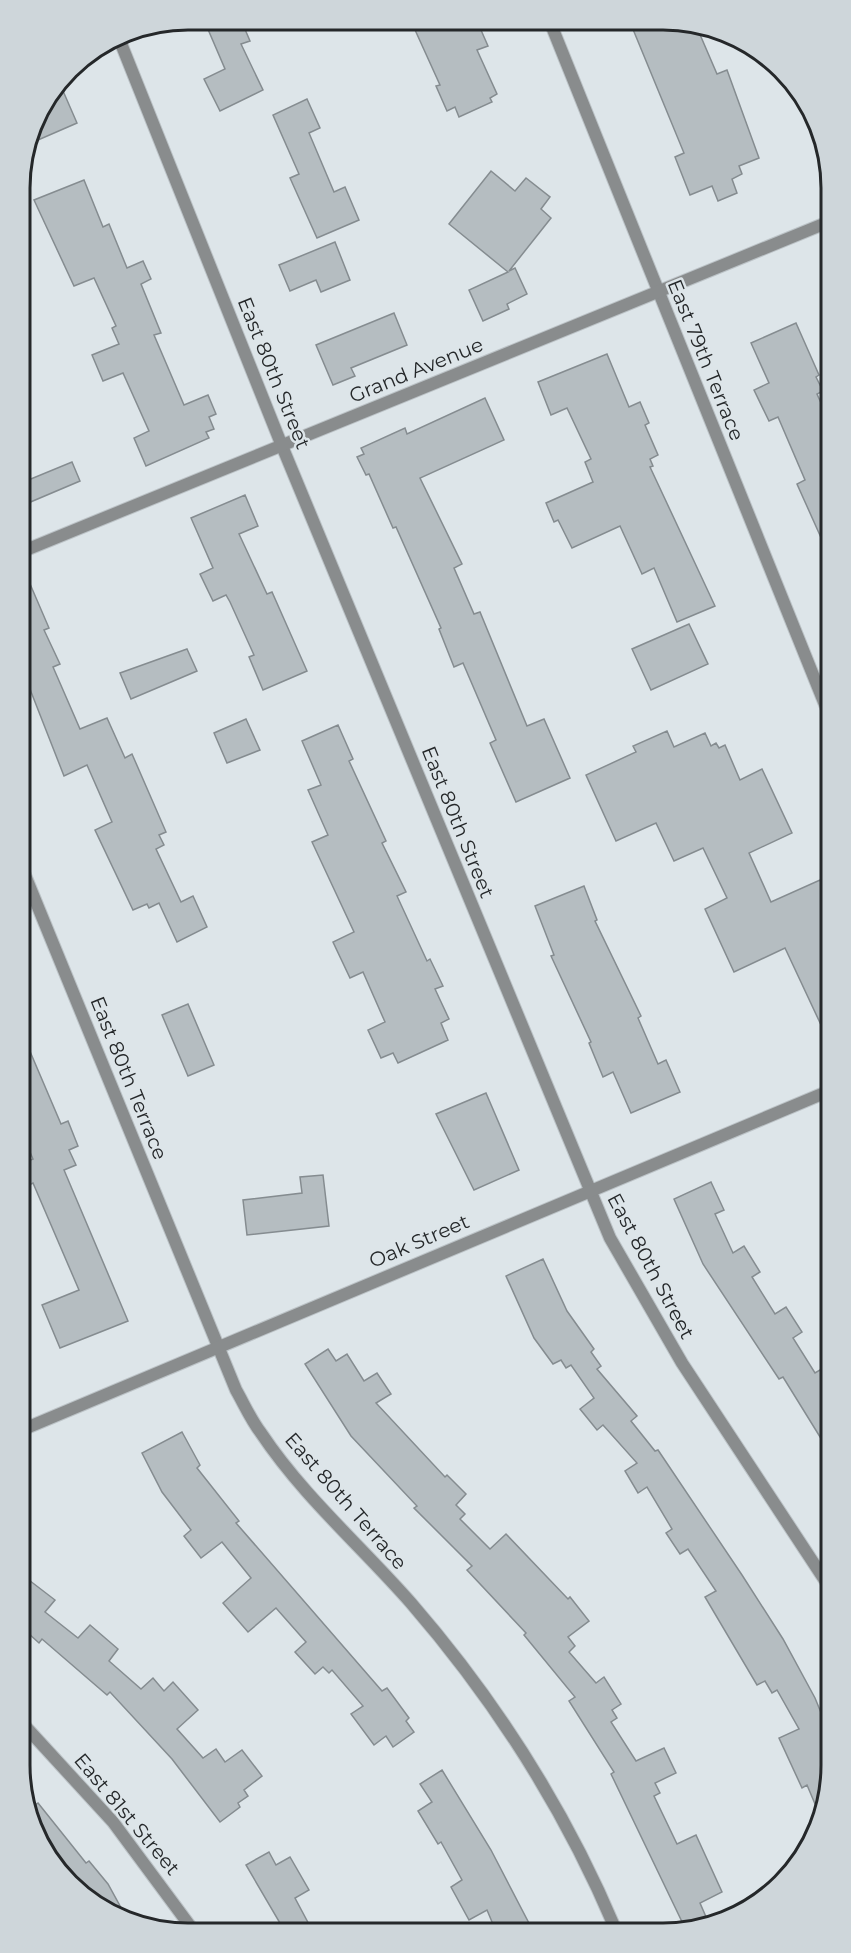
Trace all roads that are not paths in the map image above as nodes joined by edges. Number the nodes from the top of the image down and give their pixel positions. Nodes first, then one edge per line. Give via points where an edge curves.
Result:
1 (553, 30) edge
2 (122, 45) edge
3 (821, 225) edge
4 (658, 293) junction
5 (282, 446) junction
6 (30, 548) edge
7 (821, 695) edge
8 (30, 888) edge
9 (821, 1094) edge
10 (589, 1192) junction
11 (216, 1347) junction
12 (30, 1426) edge
13 (821, 1573) edge
14 (30, 1731) edge
15 (188, 1923) edge
16 (613, 1923) edge

1 - 4 street, East 79th Terrace
2 - 5 street, East 80th Street
3 - 4 street, Grand Avenue
4 - 5 street, Grand Avenue
4 - 7 street, East 79th Terrace
5 - 6 street, Grand Avenue
5 - 10 street, East 80th Street
8 - 11 street, East 80th Terrace
9 - 10 street, Oak Street
10 - 11 street, Oak Street
10 - 13 street, East 80th Street via 610,1238 682,1363
11 - 12 street, Oak Street
11 - 16 street, East 80th Terrace via 261,1433 300,1484 410,1602 468,1672 545,1787
14 - 15 street, East 81st Street via 113,1822

